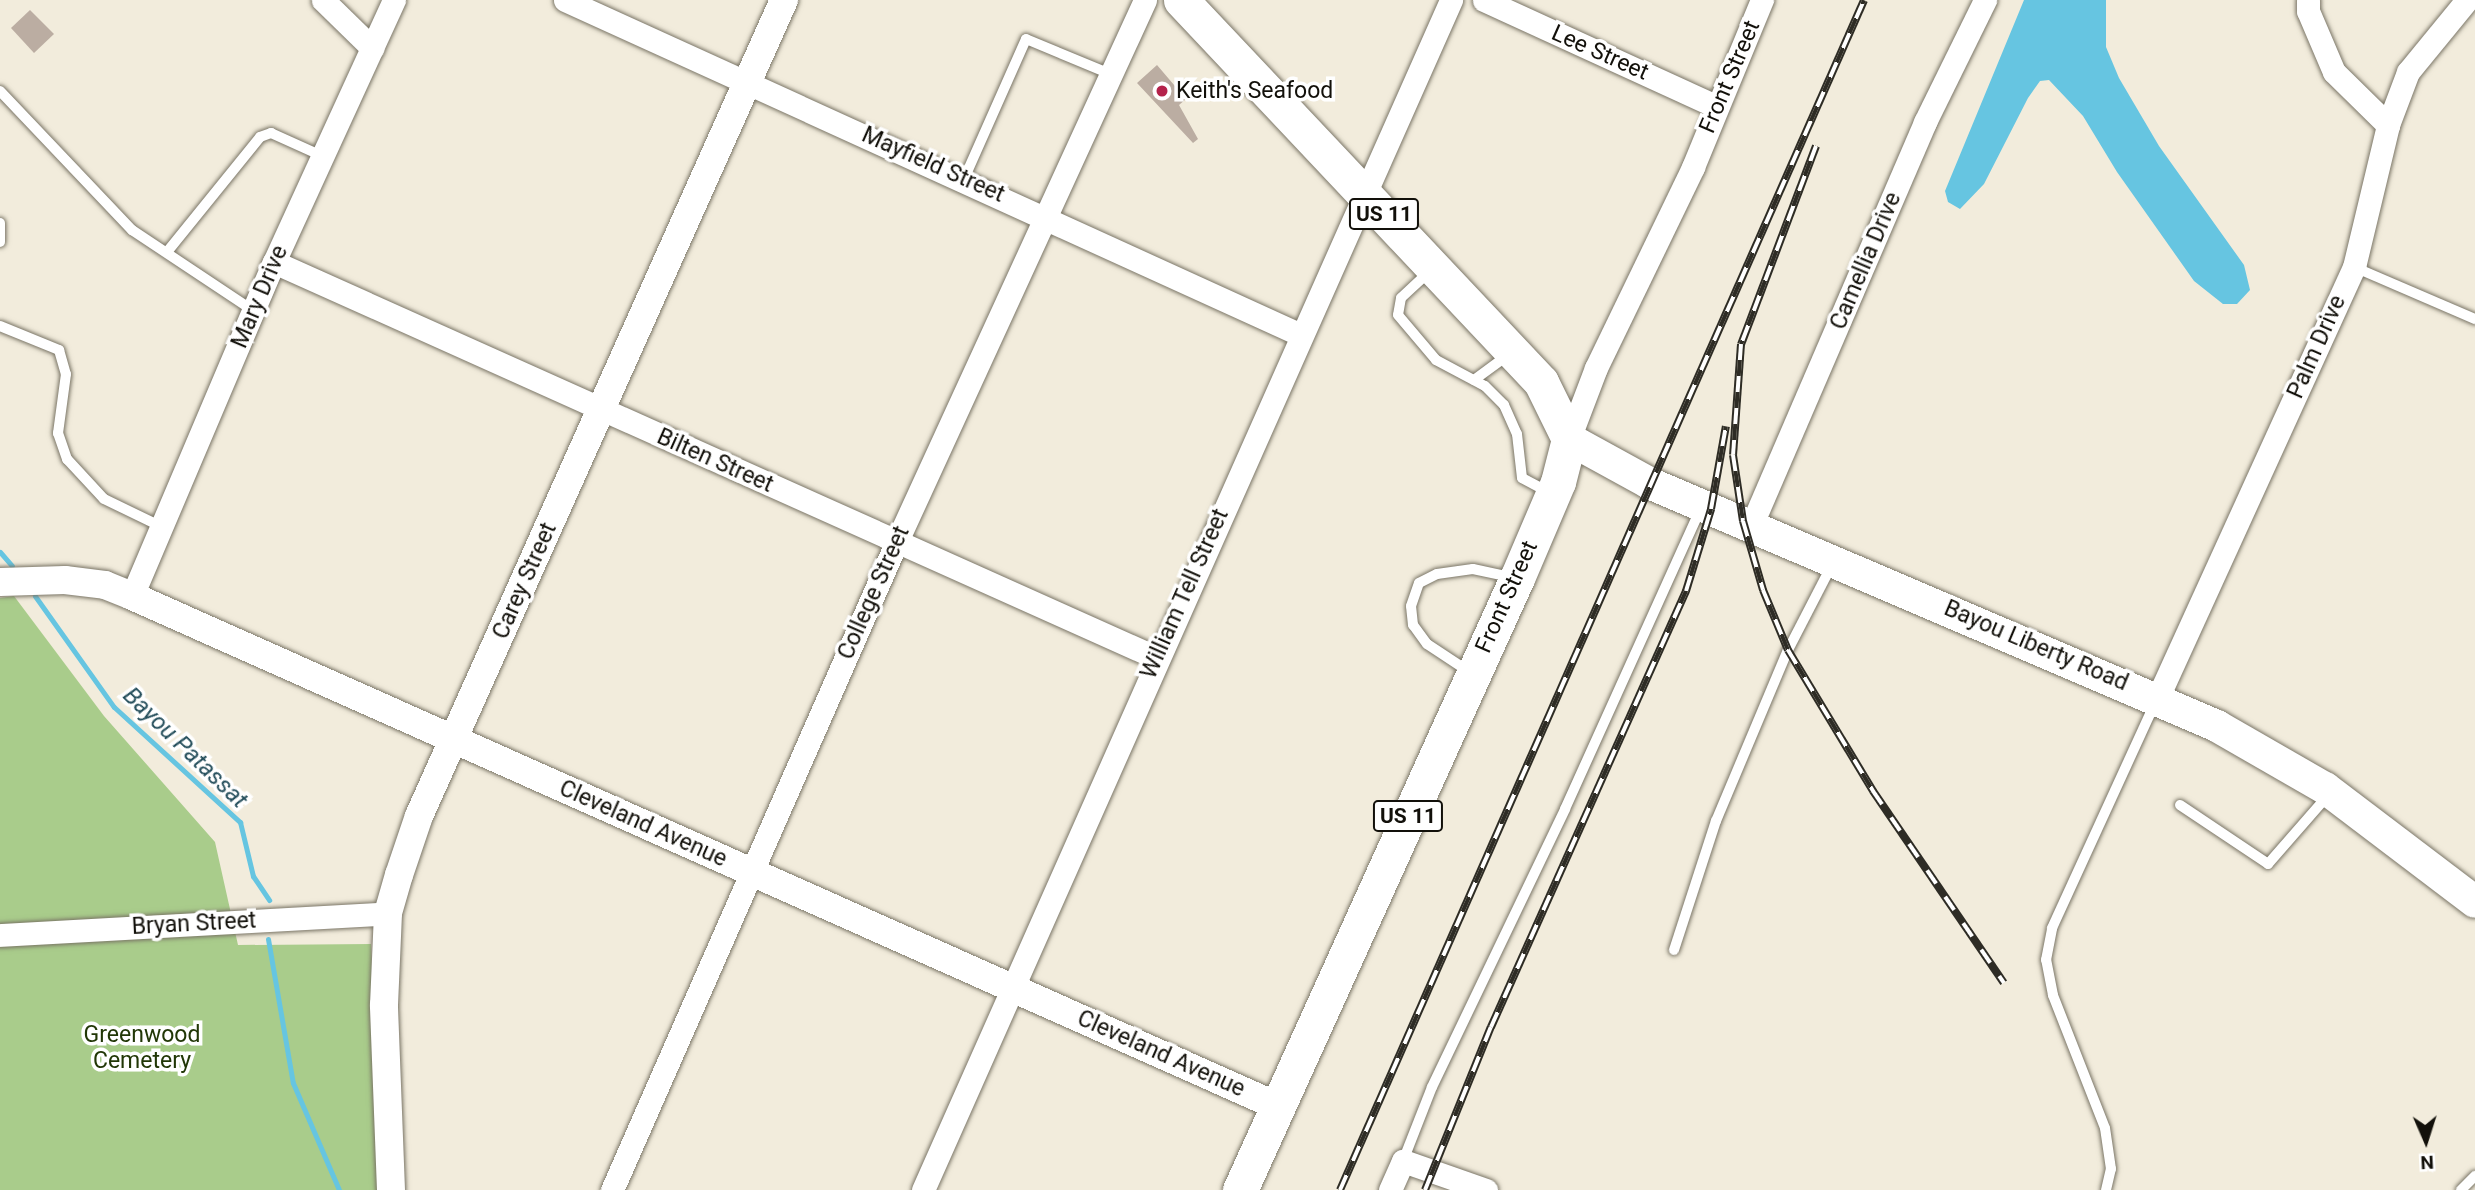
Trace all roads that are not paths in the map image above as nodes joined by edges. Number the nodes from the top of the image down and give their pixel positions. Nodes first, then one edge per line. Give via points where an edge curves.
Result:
1 (323, 0) edge
2 (394, 0) edge
3 (565, 0) edge
4 (783, 0) edge
5 (1145, 0) edge
6 (1181, 0) edge
7 (1451, 0) edge
8 (1484, 0) edge
9 (1762, 0) edge
10 (1985, 0) edge
11 (2308, 0) edge
12 (2467, 0) edge
13 (372, 48) junction
14 (1110, 74) junction
15 (747, 81) junction
16 (0, 91) edge
17 (1716, 106) junction
18 (2388, 125) junction
19 (322, 156) junction
20 (964, 179) junction
21 (1367, 196) junction
22 (1045, 215) junction
23 (0, 223) edge
24 (0, 242) edge
25 (167, 252) junction
26 (274, 262) junction
27 (1434, 267) junction
28 (2354, 267) junction
29 (254, 311) junction
30 (2475, 319) edge
31 (0, 326) edge
32 (1299, 334) junction
33 (1513, 351) junction
34 (1474, 380) junction
35 (601, 410) junction
36 (1569, 439) junction
37 (1552, 495) junction
38 (1703, 504) junction
39 (1752, 524) junction
40 (162, 527) junction
41 (897, 541) junction
42 (1834, 561) junction
43 (1517, 578) junction
44 (0, 582) edge
45 (132, 596) junction
46 (1157, 658) junction
47 (1473, 674) junction
48 (2158, 697) junction
49 (454, 740) junction
50 (2331, 792) junction
51 (2180, 805) dead end
52 (752, 872) junction
53 (2475, 902) edge
54 (388, 913) junction
55 (0, 935) edge
56 (1674, 950) dead end
57 (1013, 988) junction
58 (1278, 1105) junction
59 (1403, 1161) junction
60 (2475, 1176) edge
61 (391, 1190) edge
62 (612, 1190) edge
63 (923, 1190) edge
64 (1240, 1190) edge
65 (1390, 1190) edge
66 (1486, 1190) edge
67 (2106, 1190) edge
68 (2461, 1190) edge

1 - 13 street
2 - 13 street, Mary Drive
3 - 15 street, Mayfield Street
4 - 15 street, Carey Street
5 - 14 street, College Street
6 - 21 main road, US 11
7 - 21 street, William Tell Street
8 - 17 street, Lee Street
9 - 17 street, Front Street
10 - 39 street, Camellia Drive via 1925,122
11 - 18 street via 2308,11 2334,72
12 - 18 street, Palm Drive via 2408,72
13 - 19 street, Mary Drive
14 - 20 lane via 1026,39
14 - 22 street, College Street
15 - 20 street, Mayfield Street
15 - 35 street, Carey Street
16 - 25 lane via 132,230
17 - 36 street, Front Street via 1693,167 1596,368
18 - 28 street, Palm Drive
19 - 25 lane via 271,133 260,137
19 - 26 street, Mary Drive
20 - 22 street, Mayfield Street
21 - 27 main road, US 11
21 - 32 street, William Tell Street
22 - 32 street, Mayfield Street
22 - 41 street, College Street
23 - 24 lane
25 - 29 lane
26 - 29 street, Mary Drive
26 - 35 street, Bilten Street
27 - 33 main road, US 11
27 - 34 lane via 1401,298 1398,315 1436,360
28 - 30 lane
28 - 48 street, Palm Drive
29 - 40 street, Mary Drive
31 - 40 lane via 59,350 66,374 58,433 67,459 104,499
32 - 46 street, William Tell Street
33 - 34 lane
33 - 36 main road, US 11 via 1541,382
34 - 37 lane via 1504,405 1512,419 1524,481
35 - 41 street, Bilten Street
35 - 49 street, Carey Street
36 - 37 main road, Front Street / US 11
36 - 38 main road, Bayou Liberty Road via 1649,483
37 - 43 main road, Front Street / US 11
38 - 39 main road, Bayou Liberty Road
38 - 59 lane via 1432,1087
39 - 42 main road, Bayou Liberty Road
40 - 45 street, Mary Drive
41 - 46 street, Bilten Street
41 - 52 street, College Street
42 - 48 main road, Bayou Liberty Road
42 - 56 lane via 1788,650 1716,821
43 - 47 main road, Front Street / US 11
43 - 47 lane via 1474,569 1437,574 1419,583 1411,606 1413,625 1427,643
44 - 45 street, Cleveland Avenue via 65,580 104,585
45 - 49 street, Cleveland Avenue
46 - 57 street, William Tell Street
47 - 58 main road, Front Street / US 11
48 - 50 main road, Bayou Liberty Road
48 - 67 lane via 2052,928 2046,960 2053,995 2105,1128 2111,1169
49 - 52 street, Cleveland Avenue
49 - 54 street, Carey Street via 419,816
50 - 51 lane via 2268,864
50 - 53 main road, Bayou Liberty Road
52 - 57 street, Cleveland Avenue
52 - 62 street, College Street
54 - 55 street, Bryan Street
54 - 61 street, Carey Street via 384,1005
57 - 58 street, Cleveland Avenue
57 - 63 street, William Tell Street
58 - 64 main road, Front Street / US 11
59 - 65 street
59 - 66 street
60 - 68 lane

